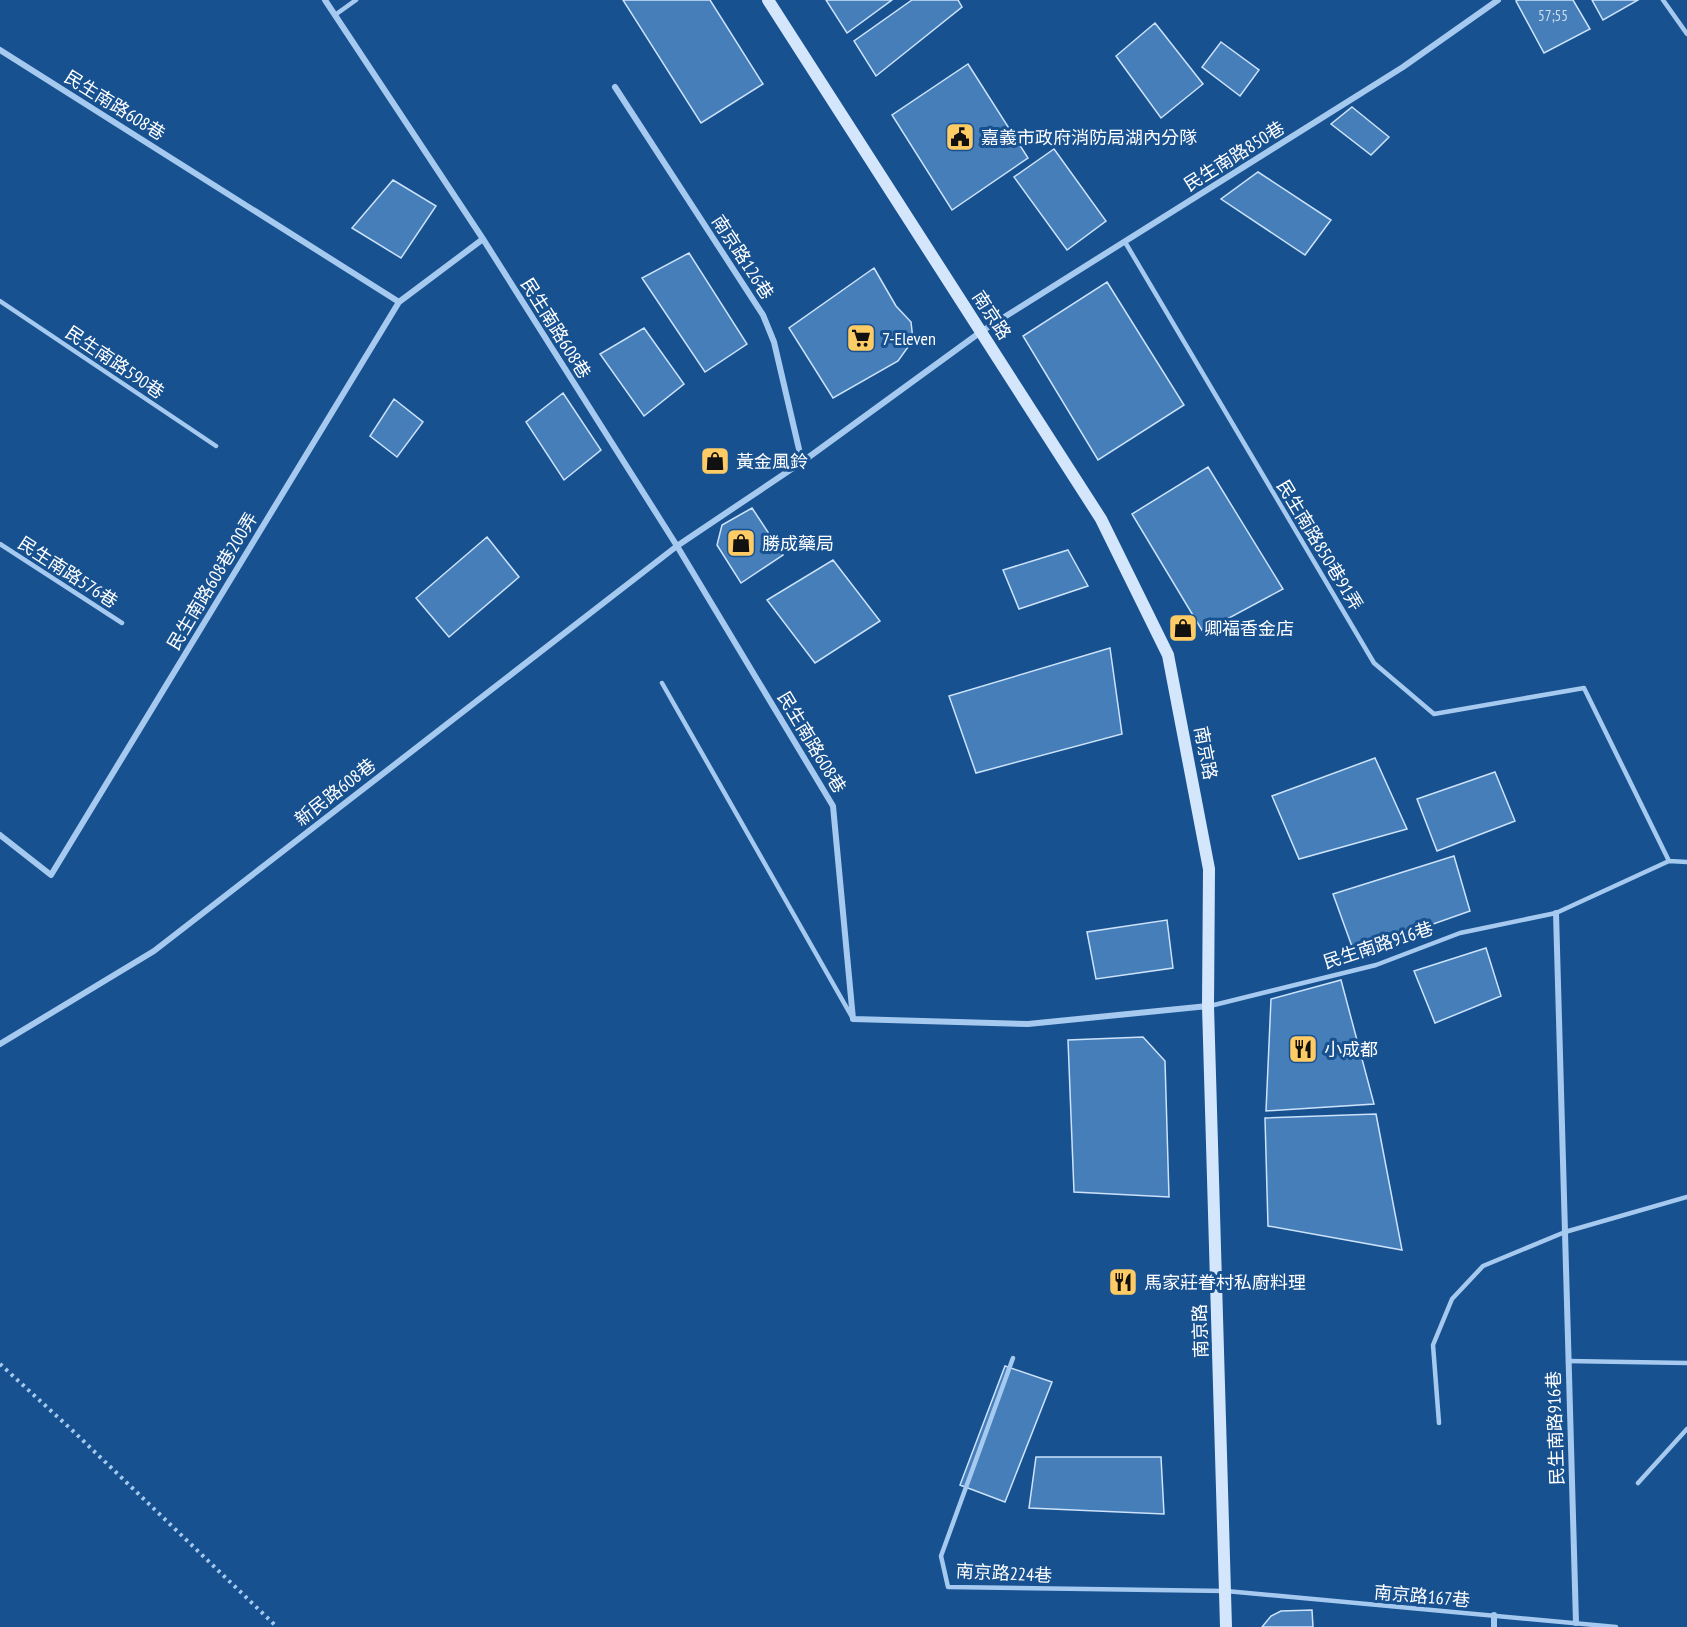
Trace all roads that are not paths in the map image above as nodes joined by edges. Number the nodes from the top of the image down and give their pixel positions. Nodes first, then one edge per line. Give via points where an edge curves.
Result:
1 (325, 0) edge
2 (356, 0) edge
3 (768, 0) edge
4 (1498, 0) edge
5 (1663, 0) edge
6 (335, 15) junction
7 (1687, 34) edge
8 (0, 50) edge
9 (615, 87) dead end
10 (483, 239) junction
11 (1125, 242) junction
12 (0, 301) edge
13 (399, 303) junction
14 (982, 331) junction
15 (216, 446) dead end
16 (802, 462) junction
17 (0, 544) edge
18 (677, 546) junction
19 (122, 622) dead end
20 (662, 683) dead end
21 (0, 835) edge
22 (1669, 861) junction
23 (1687, 862) edge
24 (1556, 913) junction
25 (1209, 1006) junction
26 (853, 1018) junction
27 (0, 1044) edge
28 (1687, 1197) edge
29 (1565, 1232) junction
30 (1013, 1358) dead end
31 (1568, 1361) junction
32 (1687, 1363) edge
33 (1439, 1423) dead end
34 (1687, 1429) edge
35 (1638, 1483) dead end
36 (1226, 1591) junction
37 (1494, 1615) junction
38 (1576, 1623) junction
39 (1226, 1627) edge
40 (1494, 1627) edge
41 (1616, 1627) edge

1 - 6 street, 民生南路608巷
2 - 6 lane
3 - 14 street, 南京路
4 - 11 street, 民生南路850巷 via 1403,67
5 - 7 lane
6 - 10 street, 民生南路608巷
8 - 13 street, 民生南路608巷
9 - 16 street, 南京路126巷 via 764,315
10 - 13 street
10 - 18 street, 民生南路608巷
11 - 14 street, 民生南路850巷
11 - 22 lane, 民生南路850巷91弄 via 1374,663 1434,714 1584,688
12 - 15 lane, 民生南路590巷
13 - 21 street, 民生南路608巷200弄 via 51,875
14 - 16 street
14 - 25 street, 南京路 via 1101,519 1168,655 1209,869
16 - 18 street
17 - 19 lane, 民生南路576巷
18 - 26 street, 民生南路608巷 via 833,806
18 - 27 street, 新民路608巷 via 154,951
20 - 26 lane
22 - 23 lane, 民生南路916巷
22 - 24 lane, 民生南路916巷
24 - 25 lane, 民生南路916巷 via 1460,933 1376,965
24 - 29 street, 民生南路916巷
25 - 26 street via 1028,1024
25 - 36 street, 南京路
28 - 29 lane
29 - 31 street, 民生南路916巷
29 - 33 lane via 1483,1266 1452,1299 1433,1345
30 - 36 lane, 南京路224巷 via 940,1556 948,1587
31 - 32 lane
31 - 38 street, 民生南路916巷
34 - 35 lane
36 - 37 lane, 南京路167巷
36 - 39 street, 南京路
37 - 38 lane, 南京路167巷
37 - 40 street
38 - 41 lane, 南京路167巷

